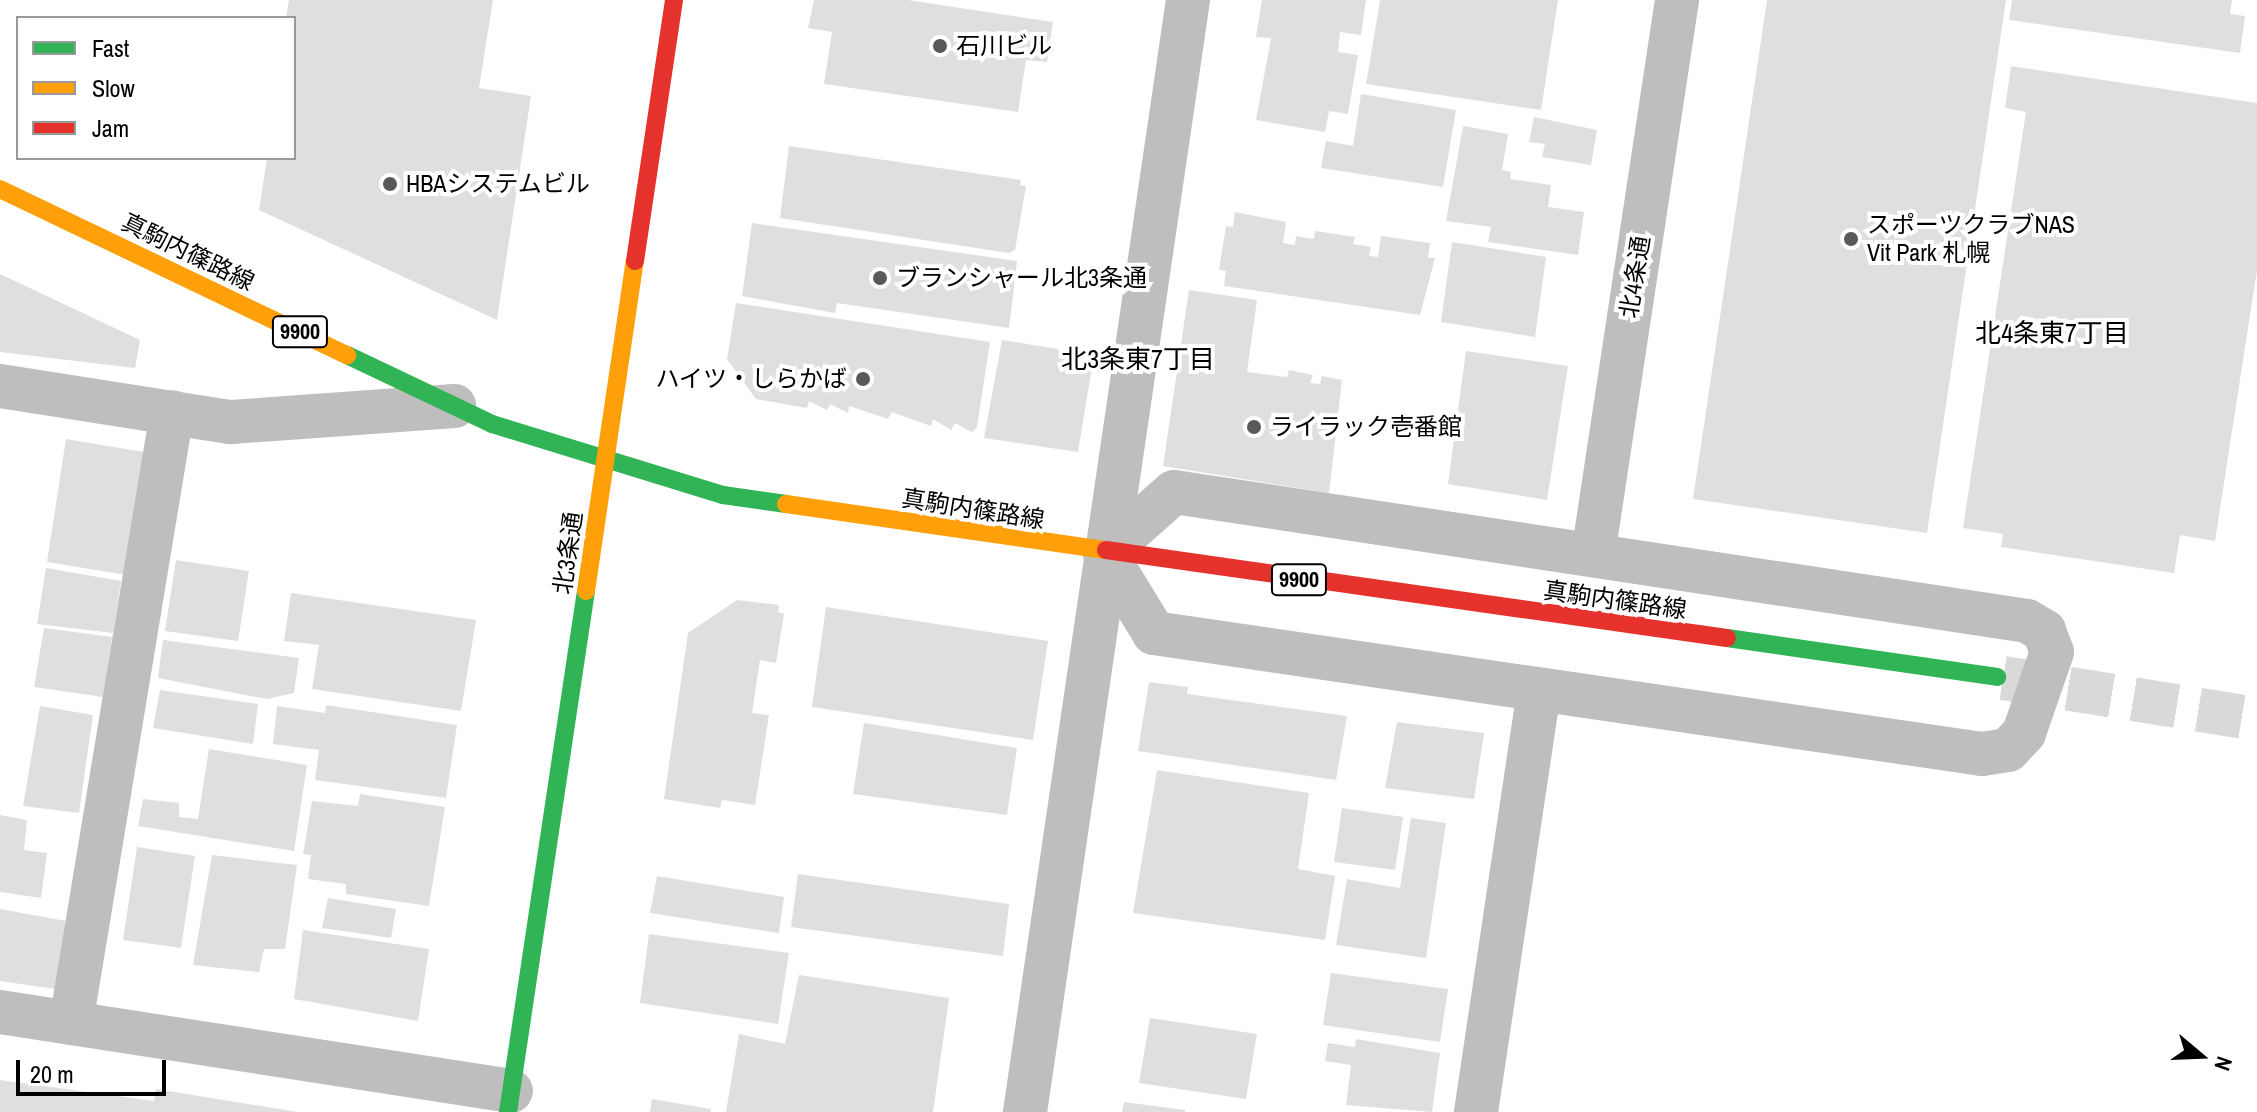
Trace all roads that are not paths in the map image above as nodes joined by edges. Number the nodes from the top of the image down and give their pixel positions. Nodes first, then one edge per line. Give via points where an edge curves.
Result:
1 (674, 0) edge
2 (1188, 0) edge
3 (1677, 0) edge
4 (0, 189) edge
5 (0, 386) edge
6 (454, 406) junction
7 (172, 412) junction
8 (606, 461) junction
9 (1105, 553) junction
10 (1593, 555) junction
11 (1997, 677) tunnel mouth
12 (1539, 690) junction
13 (0, 1012) edge
14 (71, 1023) junction
15 (510, 1101) edge
16 (1025, 1112) edge
17 (1476, 1112) edge

1 - 8 main road, 北3条通
2 - 9 street
3 - 10 street, 北4条通
4 - 6 main road, 真駒内篠路線 / 9900
5 - 7 street
6 - 7 street via 231,422
6 - 8 main road, 真駒内篠路線 / 9900
7 - 14 street
8 - 9 main road, 真駒内篠路線 / 9900 via 723,495
8 - 15 main road, 北3条通
9 - 10 street via 1174,492
9 - 11 main road, 真駒内篠路線 / 9900
9 - 12 street via 1154,633
9 - 16 street
10 - 12 street via 2027,621 2044,631 2052,652 2024,733 2008,750 1982,754
12 - 17 street
13 - 14 street
14 - 15 street

